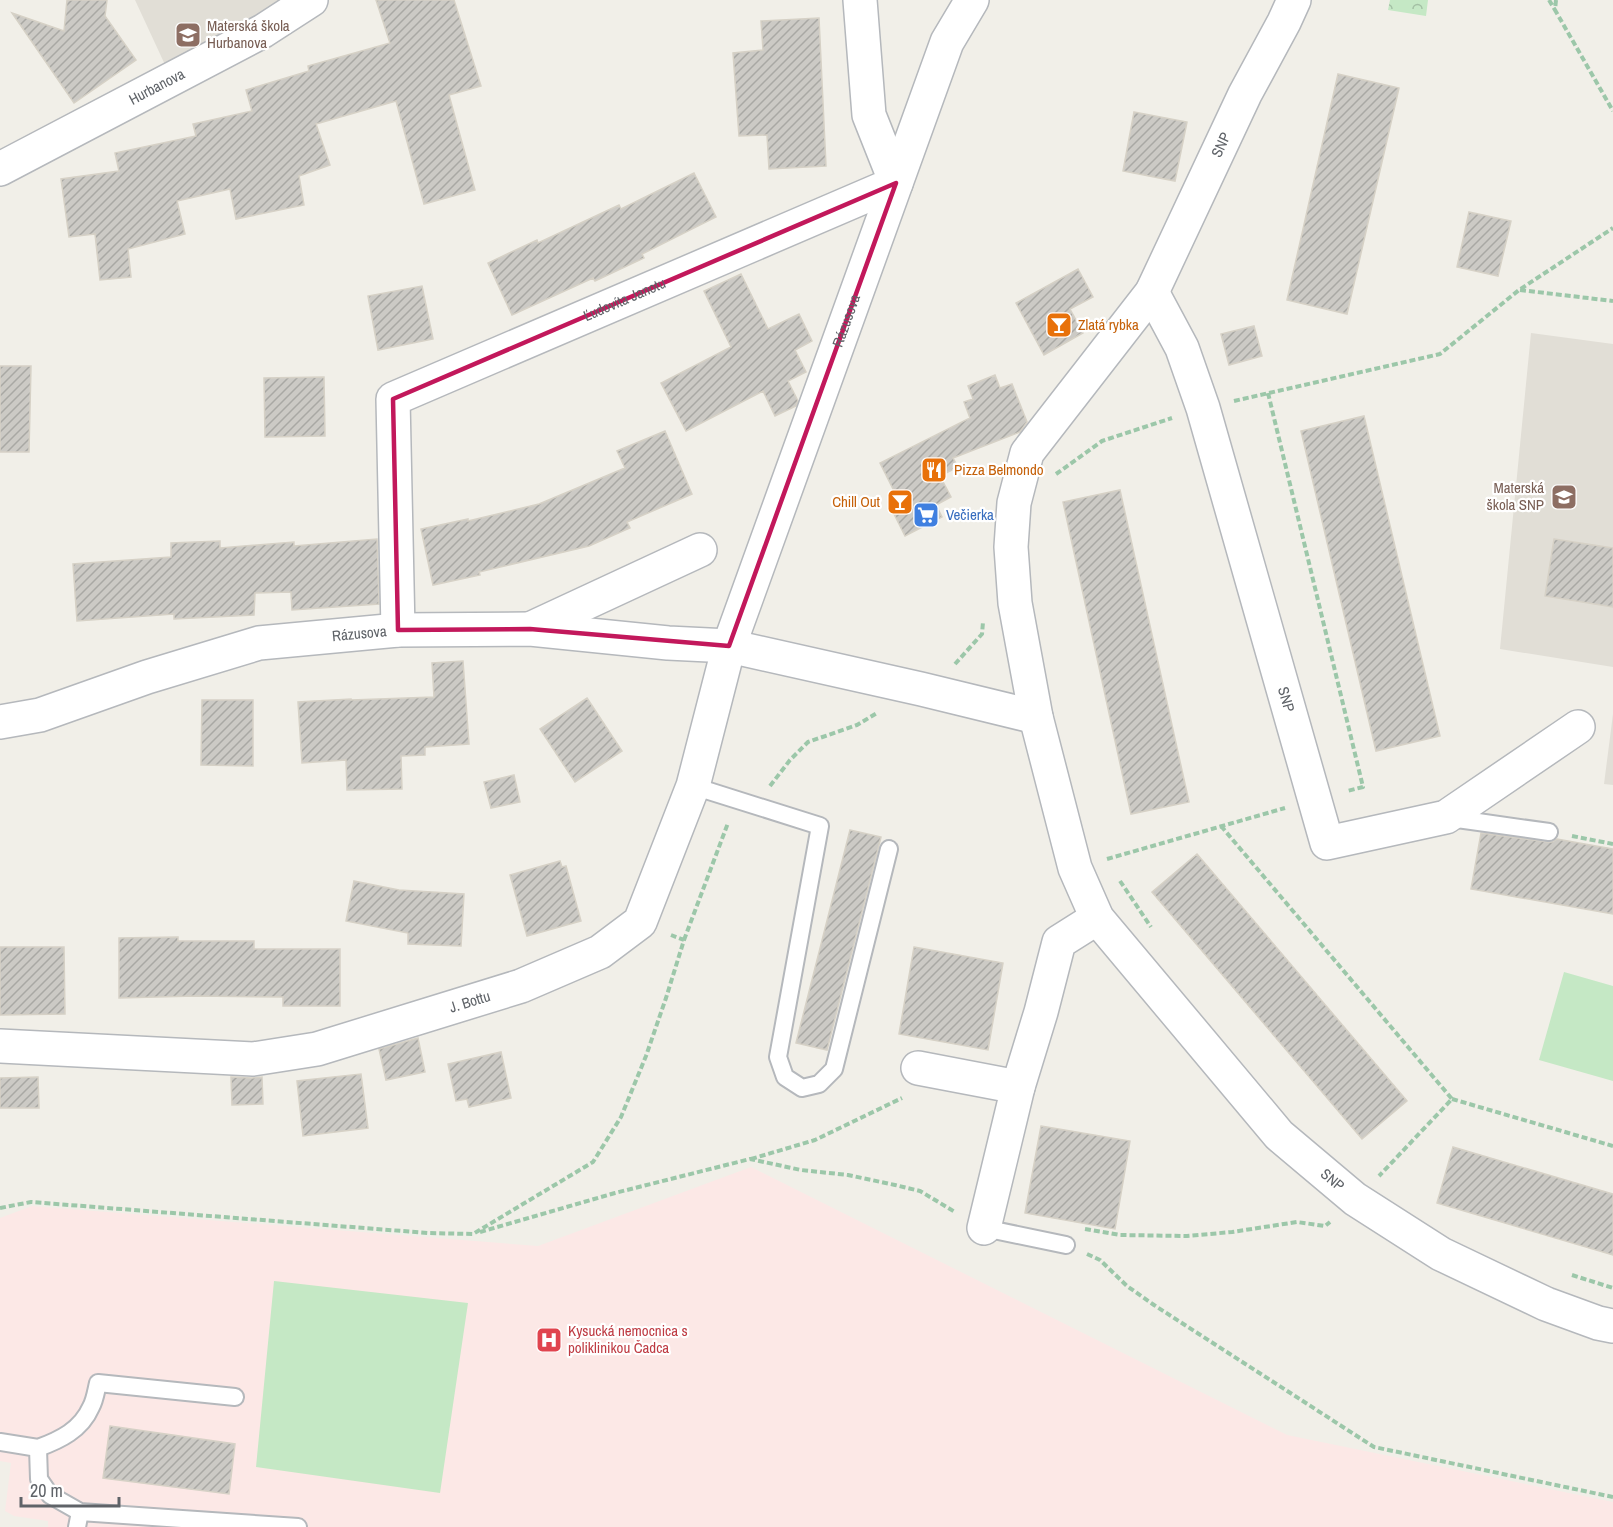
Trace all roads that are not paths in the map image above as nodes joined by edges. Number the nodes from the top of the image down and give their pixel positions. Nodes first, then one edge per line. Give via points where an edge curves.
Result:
1 (311, 0) edge
2 (860, 0) edge
3 (972, 0) edge
4 (1294, 0) edge
5 (0, 169) edge
6 (896, 183) junction
7 (1152, 292) junction
8 (700, 550) dead end
9 (530, 629) junction
10 (398, 630) junction
11 (729, 646) junction
12 (1036, 717) junction
13 (0, 722) edge
14 (1578, 727) dead end
15 (693, 786) junction
16 (1446, 817) junction
17 (1549, 832) road end
18 (889, 849) dead end
19 (1097, 918) junction
20 (0, 1046) edge
21 (918, 1068) dead end
22 (1018, 1087) junction
23 (984, 1228) joint
24 (1065, 1245) road end
25 (1613, 1326) edge
26 (235, 1397) dead end
27 (0, 1442) edge
28 (38, 1448) junction
29 (78, 1520) edge
30 (298, 1527) edge

1 - 5 street, Hurbanova via 263,31
2 - 6 street via 869,115
3 - 6 street, Rázusova via 947,42
4 - 7 street, SNP
6 - 10 street, Ľudovíta Janotu via 393,399
6 - 11 street, Rázusova
7 - 12 street, SNP via 1027,453 1014,503 1011,547 1015,603
7 - 16 street, SNP via 1182,348 1203,408 1327,843
8 - 9 street
9 - 10 street, Rázusova
9 - 11 street, Rázusova
10 - 13 street, Rázusova via 259,643 40,715
11 - 12 street, Rázusova
11 - 15 street
12 - 19 street, SNP via 1075,868
14 - 16 street, SNP
15 - 18 lane via 820,826 778,1057 784,1077 802,1088 819,1084 834,1069
15 - 20 street, J. Bottu via 640,921 600,952 521,986 316,1049 253,1059
16 - 17 lane
19 - 22 street via 1059,942
19 - 25 street, SNP via 1279,1135 1355,1199 1441,1254 1546,1304
21 - 22 street
22 - 23 street
23 - 24 lane
26 - 28 lane via 98,1383 91,1408 77,1427 60,1440
27 - 28 lane
28 - 29 lane via 39,1479 50,1495
29 - 30 lane

